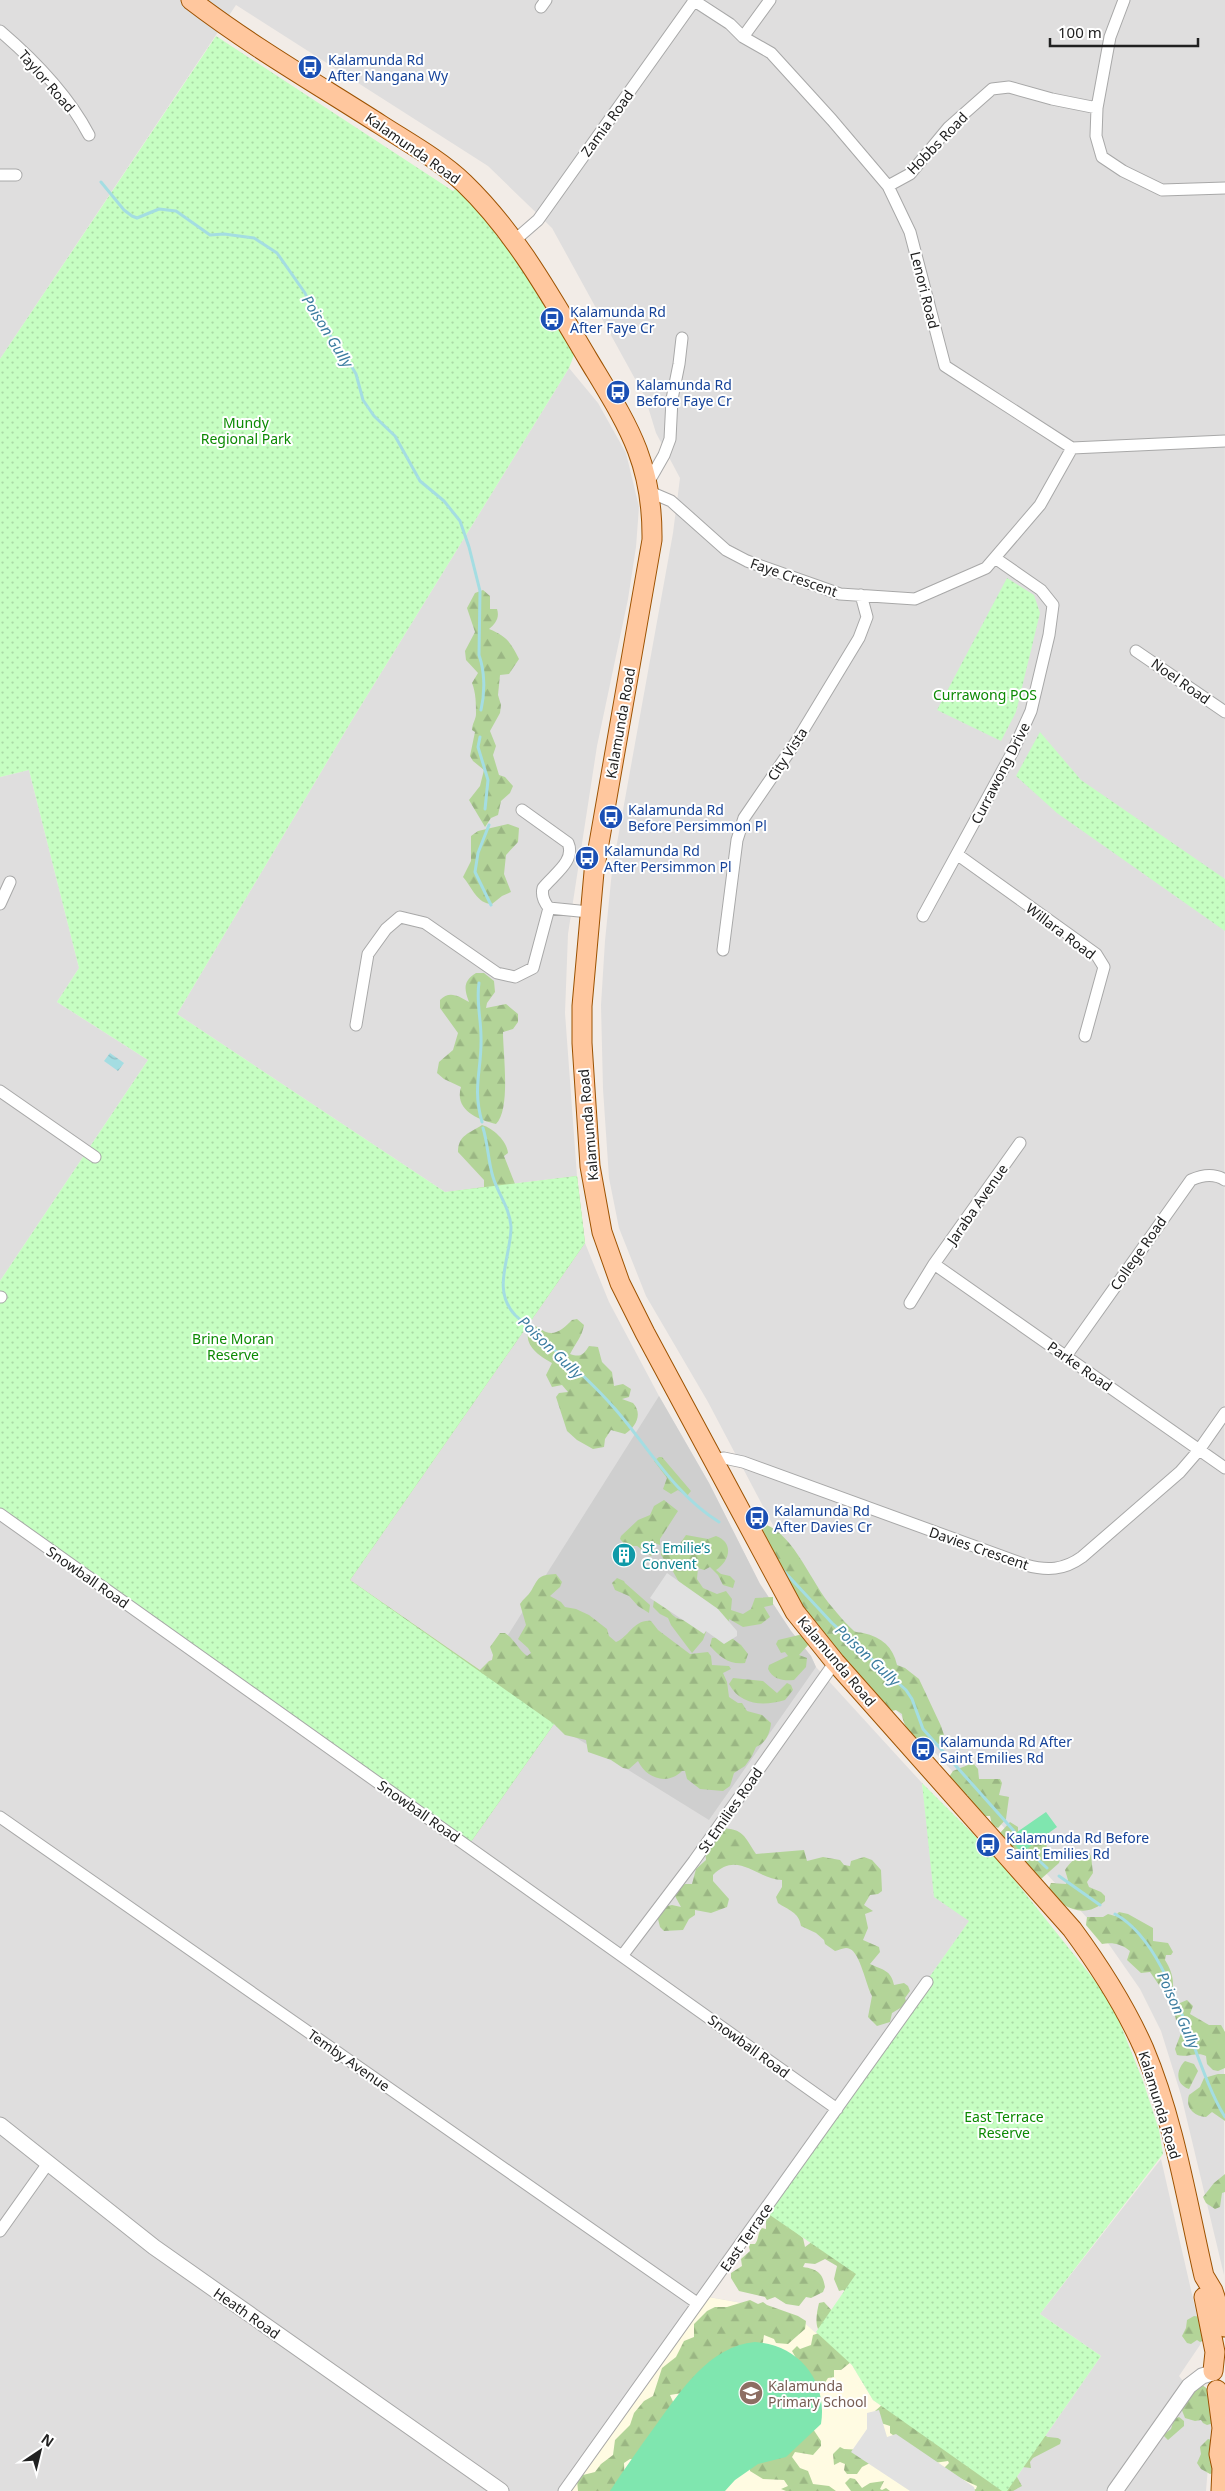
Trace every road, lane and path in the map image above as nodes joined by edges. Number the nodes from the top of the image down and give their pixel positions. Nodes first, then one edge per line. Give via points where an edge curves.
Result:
1 (191, 0) edge
2 (770, 0) edge
3 (1124, 0) edge
4 (694, 1) edge
5 (0, 31) edge
6 (743, 37) junction
7 (1097, 108) junction
8 (89, 136) dead end
9 (0, 175) edge
10 (16, 175) dead end
11 (888, 186) junction
12 (1225, 188) edge
13 (515, 240) junction
14 (682, 338) dead end
15 (1225, 441) edge
16 (1072, 448) junction
17 (649, 487) junction
18 (995, 558) junction
19 (861, 595) junction
20 (1136, 651) dead end
21 (1225, 712) edge
22 (522, 810) dead end
23 (958, 855) junction
24 (10, 882) dead end
25 (0, 904) edge
26 (549, 908) junction
27 (589, 912) junction
28 (923, 916) dead end
29 (723, 950) dead end
30 (356, 1025) dead end
31 (1085, 1036) dead end
32 (0, 1091) edge
33 (1020, 1143) dead end
34 (95, 1157) dead end
35 (1225, 1180) edge
36 (934, 1264) junction
37 (910, 1303) dead end
38 (1066, 1356) junction
39 (1225, 1413) edge
40 (1199, 1450) junction
41 (712, 1460) junction
42 (1225, 1468) edge
43 (0, 1514) edge
44 (835, 1662) junction
45 (0, 1817) edge
46 (622, 1956) junction
47 (927, 1982) dead end
48 (837, 2109) junction
49 (0, 2125) edge
50 (49, 2162) junction
51 (0, 2231) edge
52 (1204, 2276) junction
53 (697, 2302) junction
54 (1225, 2327) edge
55 (1217, 2379) edge
56 (1224, 2465) edge
57 (501, 2491) edge
58 (564, 2491) edge
59 (1115, 2491) edge
60 (1220, 2491) edge

1 - 13 main road, Kalamunda Road via 436,161 463,182
2 - 6 street
3 - 7 street via 1110,37
4 - 6 street, Lenori Road via 730,24
4 - 13 street, Zamia Road via 538,220
5 - 8 street, Taylor Road via 37,64 82,122
6 - 11 street, Lenori Road via 772,53
7 - 11 street, Hobbs Road via 1052,100 1009,87 992,90 949,127 910,174
7 - 12 street via 1096,136 1102,156 1123,171 1162,190
9 - 10 street
11 - 16 street, Lenori Road via 910,232 945,366
13 - 17 main road, Kalamunda Road via 626,424 638,447
14 - 17 street via 672,399 670,439
15 - 16 street
16 - 18 street, Faye Crescent via 1040,505
17 - 19 street, Faye Crescent via 672,501 726,550 747,561 840,594
17 - 27 main road, Kalamunda Road via 652,540
18 - 19 street, Faye Crescent via 986,568 915,599
18 - 23 street, Currawong Drive via 1041,590 1053,605 1031,711
19 - 29 street, City Vista via 867,617 859,638 796,742 744,818 737,840
20 - 21 street, Noel Road
22 - 26 street via 568,843 570,849 568,859 543,888 542,894
23 - 28 street, Currawong Drive
23 - 31 street, Willara Road via 1096,954 1104,967
24 - 25 street
26 - 27 street
26 - 30 street via 533,968 515,977 497,973 425,922 400,917 386,929 368,954
27 - 41 main road, Kalamunda Road via 582,1043 590,1166 596,1205 609,1256 620,1283
32 - 34 street
33 - 36 street, Jaraba Avenue
35 - 38 street, College Road via 1208,1175 1190,1180
36 - 37 street, Jaraba Avenue
36 - 38 street, Parke Road
38 - 40 street, Parke Road
39 - 40 street, Davies Crescent
40 - 41 street, Davies Crescent via 1171,1481 1072,1565 1050,1569 1026,1565 744,1462 724,1458
40 - 42 street, Parke Road
41 - 44 main road, Kalamunda Road via 795,1612
43 - 46 street, Snowball Road
44 - 46 street, St Emilies Road via 694,1861
44 - 52 main road, Kalamunda Road via 1072,1929 1112,1986 1144,2049 1167,2120
45 - 53 street, Temby Avenue
46 - 48 street, Snowball Road
47 - 48 street, East Terrace
48 - 53 street, East Terrace
49 - 50 street, Heath Road
50 - 51 street
50 - 57 street, Heath Road via 154,2247
52 - 54 main road, Kalamunda Road via 1213,2291
52 - 55 main road, Kalamunda Road via 1204,2296
53 - 58 street, East Terrace
55 - 56 main road, Kalamunda Road via 1222,2420 1219,2454
55 - 59 street via 1182,2398
56 - 60 main road, Kalamunda Road

